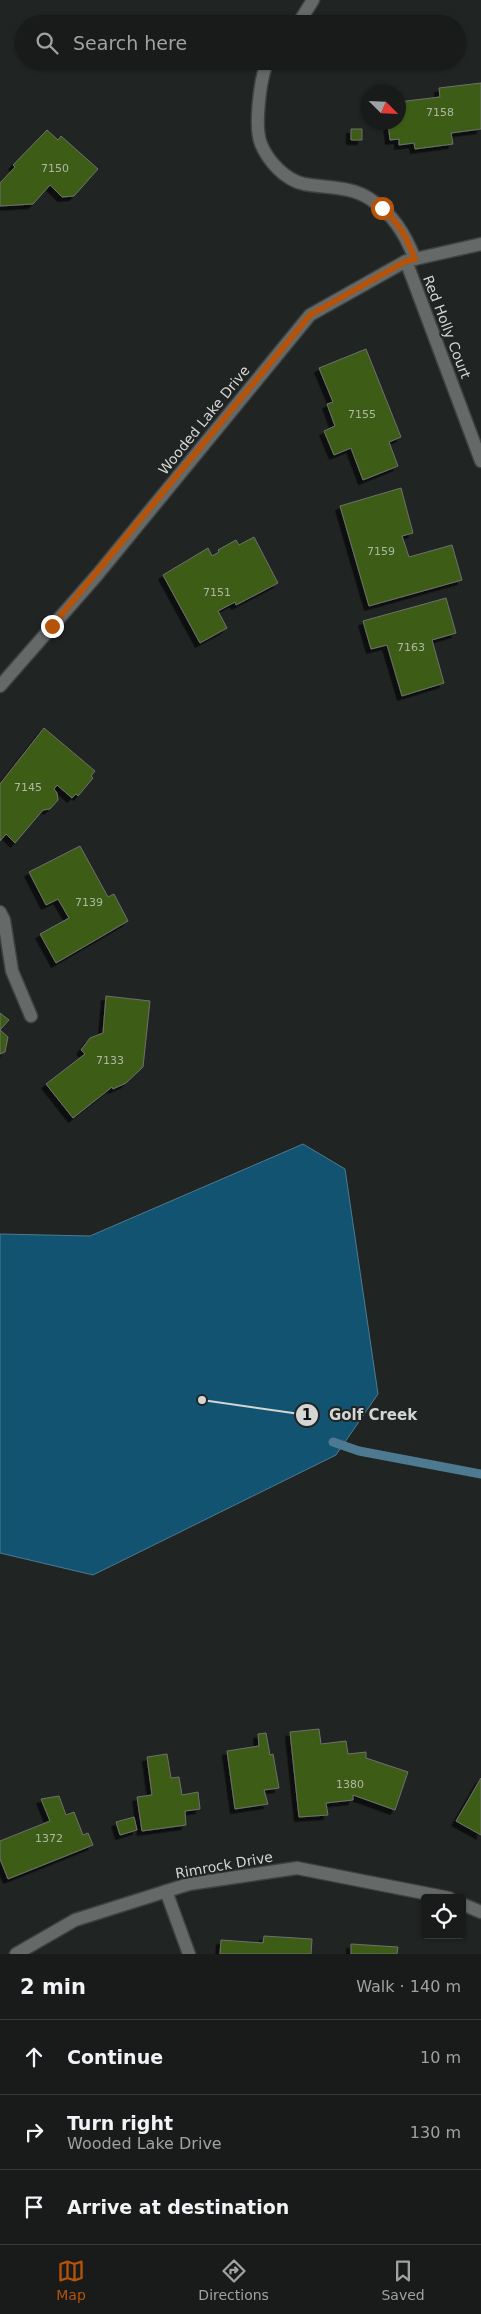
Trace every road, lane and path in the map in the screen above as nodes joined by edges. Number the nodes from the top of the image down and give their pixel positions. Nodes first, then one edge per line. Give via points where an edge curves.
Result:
1 (314, 0) edge
2 (304, 15) edge
3 (264, 70) edge
4 (481, 244) edge
5 (410, 260) junction
6 (481, 461) edge
7 (0, 686) edge
8 (0, 912) edge
9 (31, 1016) dead end
10 (166, 1891) junction
11 (429, 1894) edge
12 (466, 1906) edge
13 (481, 1912) edge
14 (16, 1954) edge
15 (189, 1954) edge

1 - 2 street
3 - 5 street, Red Holly Court via 259,95 260,142 275,167 302,184 342,188 369,198 394,219 406,236
4 - 5 street, Wooded Lake Drive
5 - 6 street, Red Holly Court
5 - 7 street, Wooded Lake Drive via 310,315 98,574
8 - 9 street via 12,971
10 - 11 street, Rimrock Drive via 189,1884 297,1868
10 - 14 street, Rimrock Drive via 75,1920
10 - 15 street
12 - 13 street

